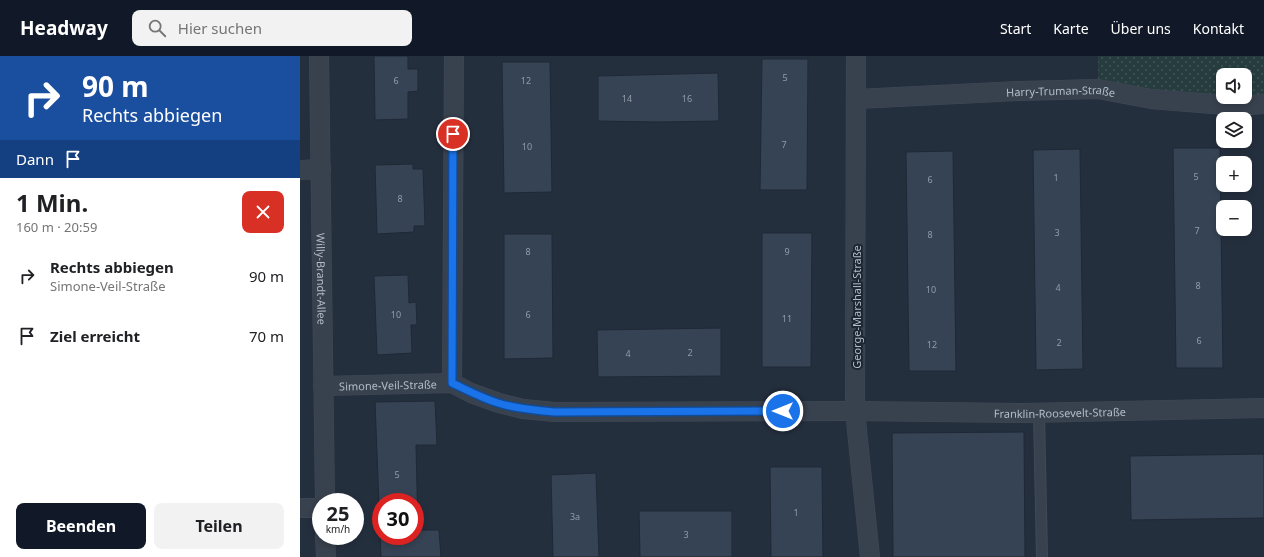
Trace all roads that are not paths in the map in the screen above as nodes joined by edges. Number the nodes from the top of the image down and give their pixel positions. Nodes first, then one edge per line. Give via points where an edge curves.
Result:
1 (319, 56) edge
2 (454, 56) edge
3 (856, 56) edge
4 (857, 99) junction
5 (1264, 104) edge
6 (321, 169) junction
7 (300, 170) edge
8 (452, 383) junction
9 (323, 386) junction
10 (1264, 408) edge
11 (855, 411) junction
12 (1039, 413) junction
13 (325, 493) edge
14 (300, 508) edge
15 (312, 508) edge
16 (325, 545) edge
17 (326, 557) edge
18 (870, 557) edge
19 (1042, 557) edge

1 - 6 street, Willy-Brandt-Allee
2 - 8 street, Simone-Veil-Straße
3 - 4 street, George-Marshall-Straße
4 - 5 street, Harry-Truman-Straße via 1098,89 1151,99 1237,106
4 - 11 street, George-Marshall-Straße
6 - 7 street
6 - 9 street, Willy-Brandt-Allee
8 - 9 street, Simone-Veil-Straße
8 - 11 street, Simone-Veil-Straße via 499,403 523,409 554,412
9 - 13 street, Willy-Brandt-Allee
10 - 12 street, Franklin-Roosevelt-Straße
11 - 12 street, Franklin-Roosevelt-Straße
11 - 18 street, George-Marshall-Straße
12 - 19 lane
14 - 15 street
16 - 17 street

